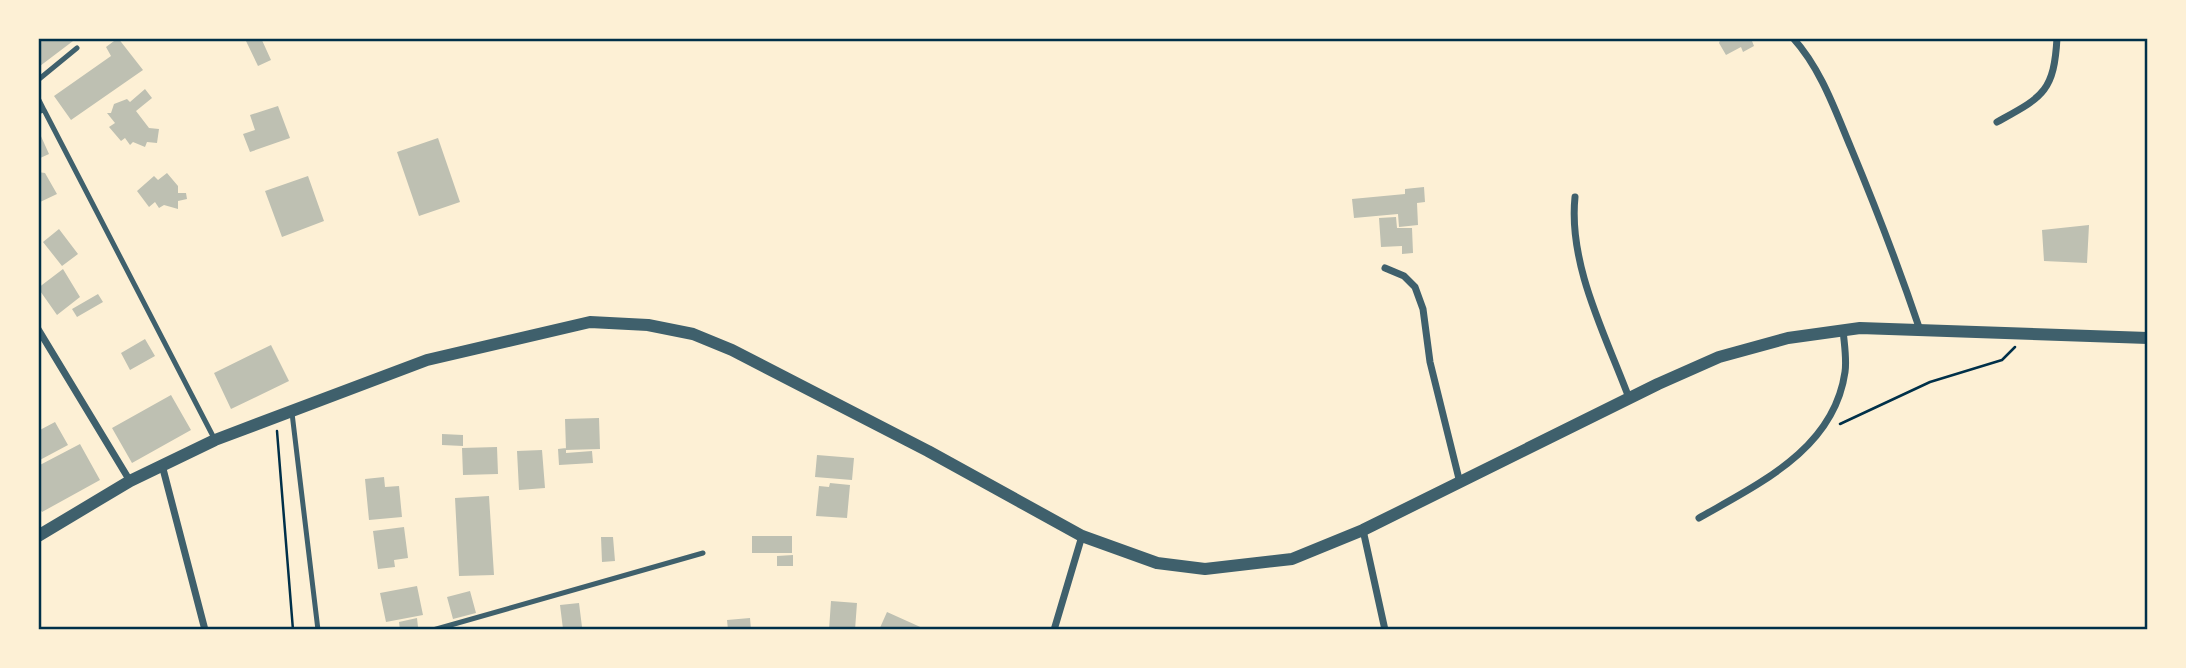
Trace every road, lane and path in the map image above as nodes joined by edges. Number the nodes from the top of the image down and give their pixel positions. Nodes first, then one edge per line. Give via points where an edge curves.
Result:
1 (1793, 38) edge
2 (2057, 38) edge
3 (77, 48) dead end
4 (38, 79) edge
5 (38, 98) edge
6 (41, 111) edge
7 (1997, 122) dead end
8 (1575, 197) dead end
9 (1385, 268) dead end
10 (38, 329) edge
11 (1843, 329) junction
12 (1920, 330) junction
13 (2027, 335) junction
14 (2147, 338) edge
15 (1629, 398) junction
16 (292, 410) junction
17 (276, 417) junction
18 (1821, 433) junction
19 (215, 440) junction
20 (162, 465) junction
21 (130, 481) junction
22 (1460, 483) junction
23 (1699, 518) dead end
24 (1363, 530) junction
25 (38, 536) edge
26 (1082, 536) junction
27 (702, 553) dead end
28 (205, 629) edge
29 (293, 629) edge
30 (318, 629) edge
31 (433, 629) edge
32 (1054, 629) edge
33 (1385, 629) edge

1 - 12 street via 1807,52 1839,121 1888,235
2 - 7 street via 2052,75 2044,93
3 - 4 lane
5 - 6 lane
6 - 19 lane
8 - 15 street via 1578,254
9 - 22 street via 1415,287 1423,309 1430,362
10 - 21 street
11 - 12 street
11 - 15 street via 1719,357
11 - 18 street via 1845,370 1838,401
12 - 13 street
13 - 14 street
13 - 18 path via 2002,360 1930,382
15 - 22 street
16 - 17 street
16 - 26 street via 428,360 534,333 590,322 648,325 693,334 732,350
16 - 30 lane
17 - 19 street
17 - 29 path
18 - 23 street via 1779,471
19 - 20 street
20 - 21 street
20 - 28 street
21 - 25 street
22 - 24 street
24 - 26 street via 1292,559 1205,569 1157,564
24 - 33 street
26 - 32 street
27 - 31 lane

